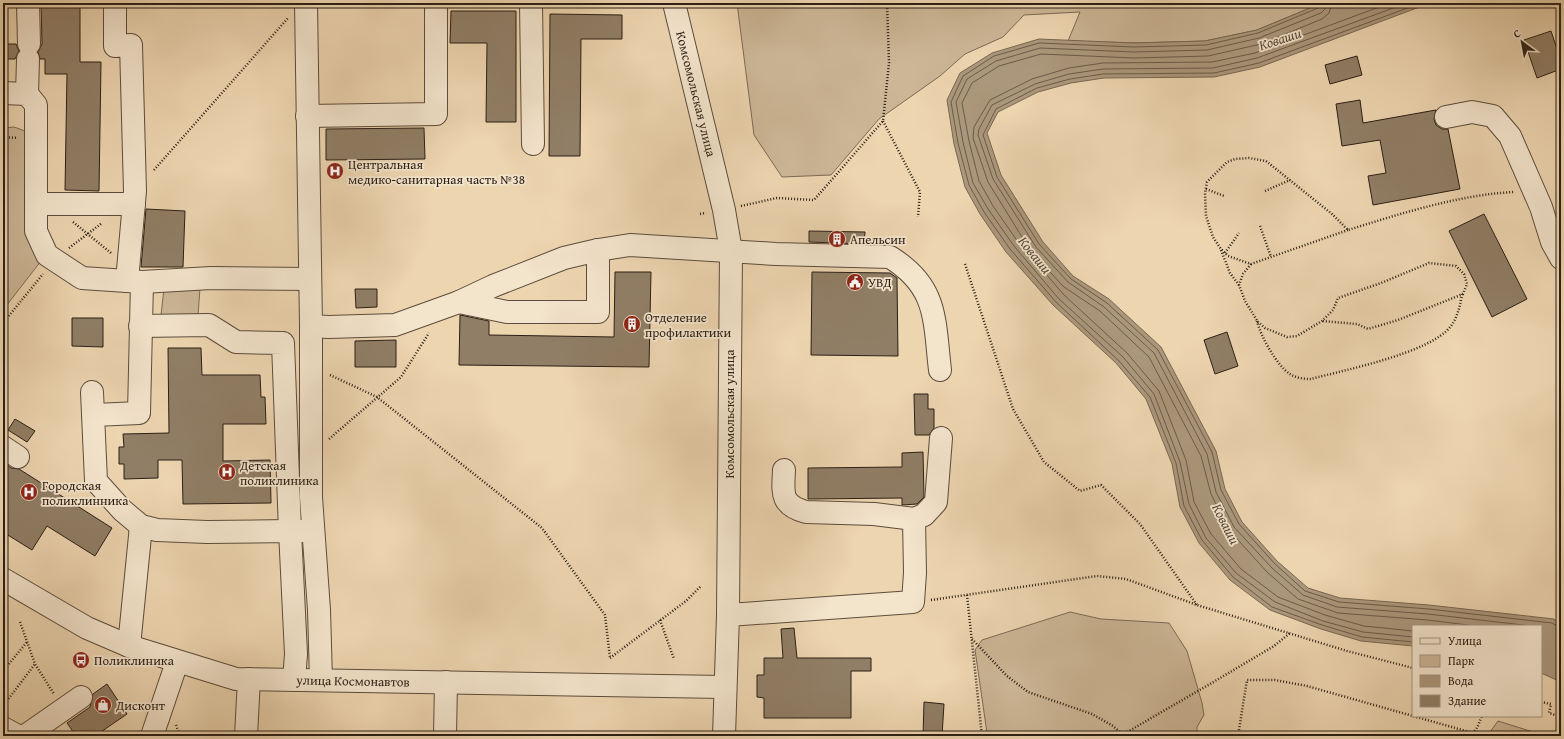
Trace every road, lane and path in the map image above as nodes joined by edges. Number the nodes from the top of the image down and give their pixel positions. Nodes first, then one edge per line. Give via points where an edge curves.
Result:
1 (28, 3) edge
2 (115, 3) edge
3 (436, 3) edge
4 (531, 3) edge
5 (674, 3) edge
6 (887, 3) edge
7 (298, 9) edge
8 (3, 93) edge
9 (27, 94) junction
10 (307, 116) junction
11 (1446, 117) dead end
12 (883, 121) junction
13 (533, 144) dead end
14 (1290, 180) junction
15 (1206, 189) junction
16 (1265, 191) dead end
17 (1535, 193) junction
18 (1224, 196) dead end
19 (134, 198) junction
20 (36, 204) junction
21 (750, 205) dead end
22 (918, 217) dead end
23 (71, 221) dead end
24 (100, 224) dead end
25 (1260, 226) dead end
26 (1348, 230) junction
27 (1239, 233) dead end
28 (87, 234) junction
29 (79, 240) dead end
30 (1221, 249) junction
31 (598, 250) junction
32 (730, 251) junction
33 (1225, 253) junction
34 (114, 256) dead end
35 (1271, 257) junction
36 (1561, 258) edge
37 (54, 260) junction
38 (965, 264) dead end
39 (1251, 264) junction
40 (310, 279) junction
41 (134, 282) junction
42 (1239, 285) junction
43 (1462, 294) junction
44 (459, 302) junction
45 (1257, 321) junction
46 (1322, 321) junction
47 (3, 323) edge
48 (140, 326) junction
49 (311, 326) junction
50 (430, 332) dead end
51 (311, 367) junction
52 (940, 370) dead end
53 (92, 392) dead end
54 (377, 397) junction
55 (94, 416) junction
56 (941, 438) dead end
57 (311, 455) junction
58 (784, 470) dead end
59 (914, 519) junction
60 (140, 526) junction
61 (290, 531) junction
62 (312, 531) junction
63 (4, 581) edge
64 (701, 586) dead end
65 (967, 596) junction
66 (913, 602) junction
67 (1197, 605) junction
68 (728, 615) junction
69 (660, 620) junction
70 (20, 622) dead end
71 (1290, 633) junction
72 (972, 639) junction
73 (27, 642) junction
74 (129, 646) junction
75 (674, 659) dead end
76 (177, 662) junction
77 (35, 664) junction
78 (1412, 668) edge
79 (3, 671) edge
80 (249, 679) junction
81 (294, 680) junction
82 (322, 680) junction
83 (446, 682) junction
84 (724, 687) junction
85 (1542, 702) edge
86 (72, 703) joint
87 (3, 706) edge
88 (1412, 716) edge
89 (1416, 717) edge
90 (1481, 717) edge
91 (1561, 717) edge
92 (3, 728) edge
93 (1473, 733) junction
94 (1123, 735) edge
95 (18, 736) edge
96 (25, 736) edge
97 (152, 736) edge
98 (246, 736) edge
99 (445, 736) edge
100 (724, 736) edge
101 (982, 736) edge
102 (1238, 736) edge
103 (1468, 736) edge

1 - 9 street
2 - 19 street via 115,46 131,45
3 - 10 street via 436,114
4 - 13 street
5 - 32 street, Комсомольская улица via 722,202
6 - 12 path via 889,62
7 - 10 street
7 - 19 path
8 - 9 street
9 - 20 street via 36,105
10 - 40 street
11 - 17 street via 1472,112 1493,116 1510,136
12 - 21 path via 814,200 777,198
12 - 22 path via 920,192
14 - 15 path via 1266,161 1235,159 1219,168
14 - 16 path
14 - 26 path
15 - 18 path
15 - 30 path via 1206,216 1209,228
17 - 26 path via 1481,195 1393,216
17 - 36 street via 1552,242
19 - 20 street
19 - 41 street
20 - 37 street via 36,231 47,255
23 - 28 path
24 - 28 path
25 - 35 path
26 - 35 path
27 - 33 path
28 - 29 path
28 - 34 path
30 - 33 path
30 - 42 path via 1230,273
31 - 32 street via 630,245
31 - 44 street via 564,258
31 - 44 street via 598,312 507,312
32 - 52 street via 890,257 916,277 932,305
32 - 68 street, Комсомольская улица
33 - 39 path
35 - 39 path
37 - 41 street via 82,278
37 - 47 path
38 - 67 path via 1013,408 1044,462 1080,491 1101,485 1140,524
39 - 42 path
40 - 41 street via 211,278
40 - 49 street
41 - 48 street
42 - 45 path
43 - 45 path via 1460,310 1450,327 1430,342 1374,364 1311,379 1301,379 1284,369 1260,333
43 - 46 path via 1398,320 1368,329 1357,324
43 - 46 path via 1467,284 1464,274 1456,266 1429,263 1338,298 1333,310
44 - 49 street via 395,325 328,328
45 - 46 path via 1265,328 1287,337 1297,336
48 - 55 street via 139,413
48 - 61 street via 210,325 236,342 284,343
49 - 51 street
50 - 54 path via 401,377
51 - 54 path
51 - 57 street
53 - 55 street
54 - 57 path
54 - 69 path via 542,528 605,615 610,658
55 - 60 street via 96,481
56 - 59 street via 936,502 924,515
57 - 62 street
58 - 59 street via 783,496 796,509 806,512 874,514
59 - 66 street
60 - 61 street via 157,530 207,532
60 - 74 street
61 - 62 street
61 - 81 street via 296,654
62 - 82 street
63 - 74 street, улица Космонавтов via 87,628
64 - 69 path
65 - 66 path
65 - 67 path via 1097,576 1126,579
65 - 72 path
66 - 68 street
67 - 71 path
68 - 84 street, Комсомольская улица
69 - 75 path
70 - 73 path
71 - 78 path
71 - 94 path via 1274,646
72 - 94 path via 1007,676 1028,692 1092,714
72 - 101 path
73 - 77 path
73 - 79 path
74 - 76 street, улица Космонавтов
76 - 80 street, улица Космонавтов via 236,679
76 - 97 street
77 - 86 path
77 - 87 path
80 - 81 street, улица Космонавтов
80 - 98 street
81 - 82 street, улица Космонавтов
82 - 83 street, улица Космонавтов
83 - 84 street, улица Космонавтов
83 - 99 street
84 - 100 street, Комсомольская улица
85 - 91 path via 1551,704 1549,713
86 - 96 street
88 - 102 path via 1307,686 1275,680 1247,680
89 - 93 path
90 - 93 path
92 - 95 street
93 - 103 path

